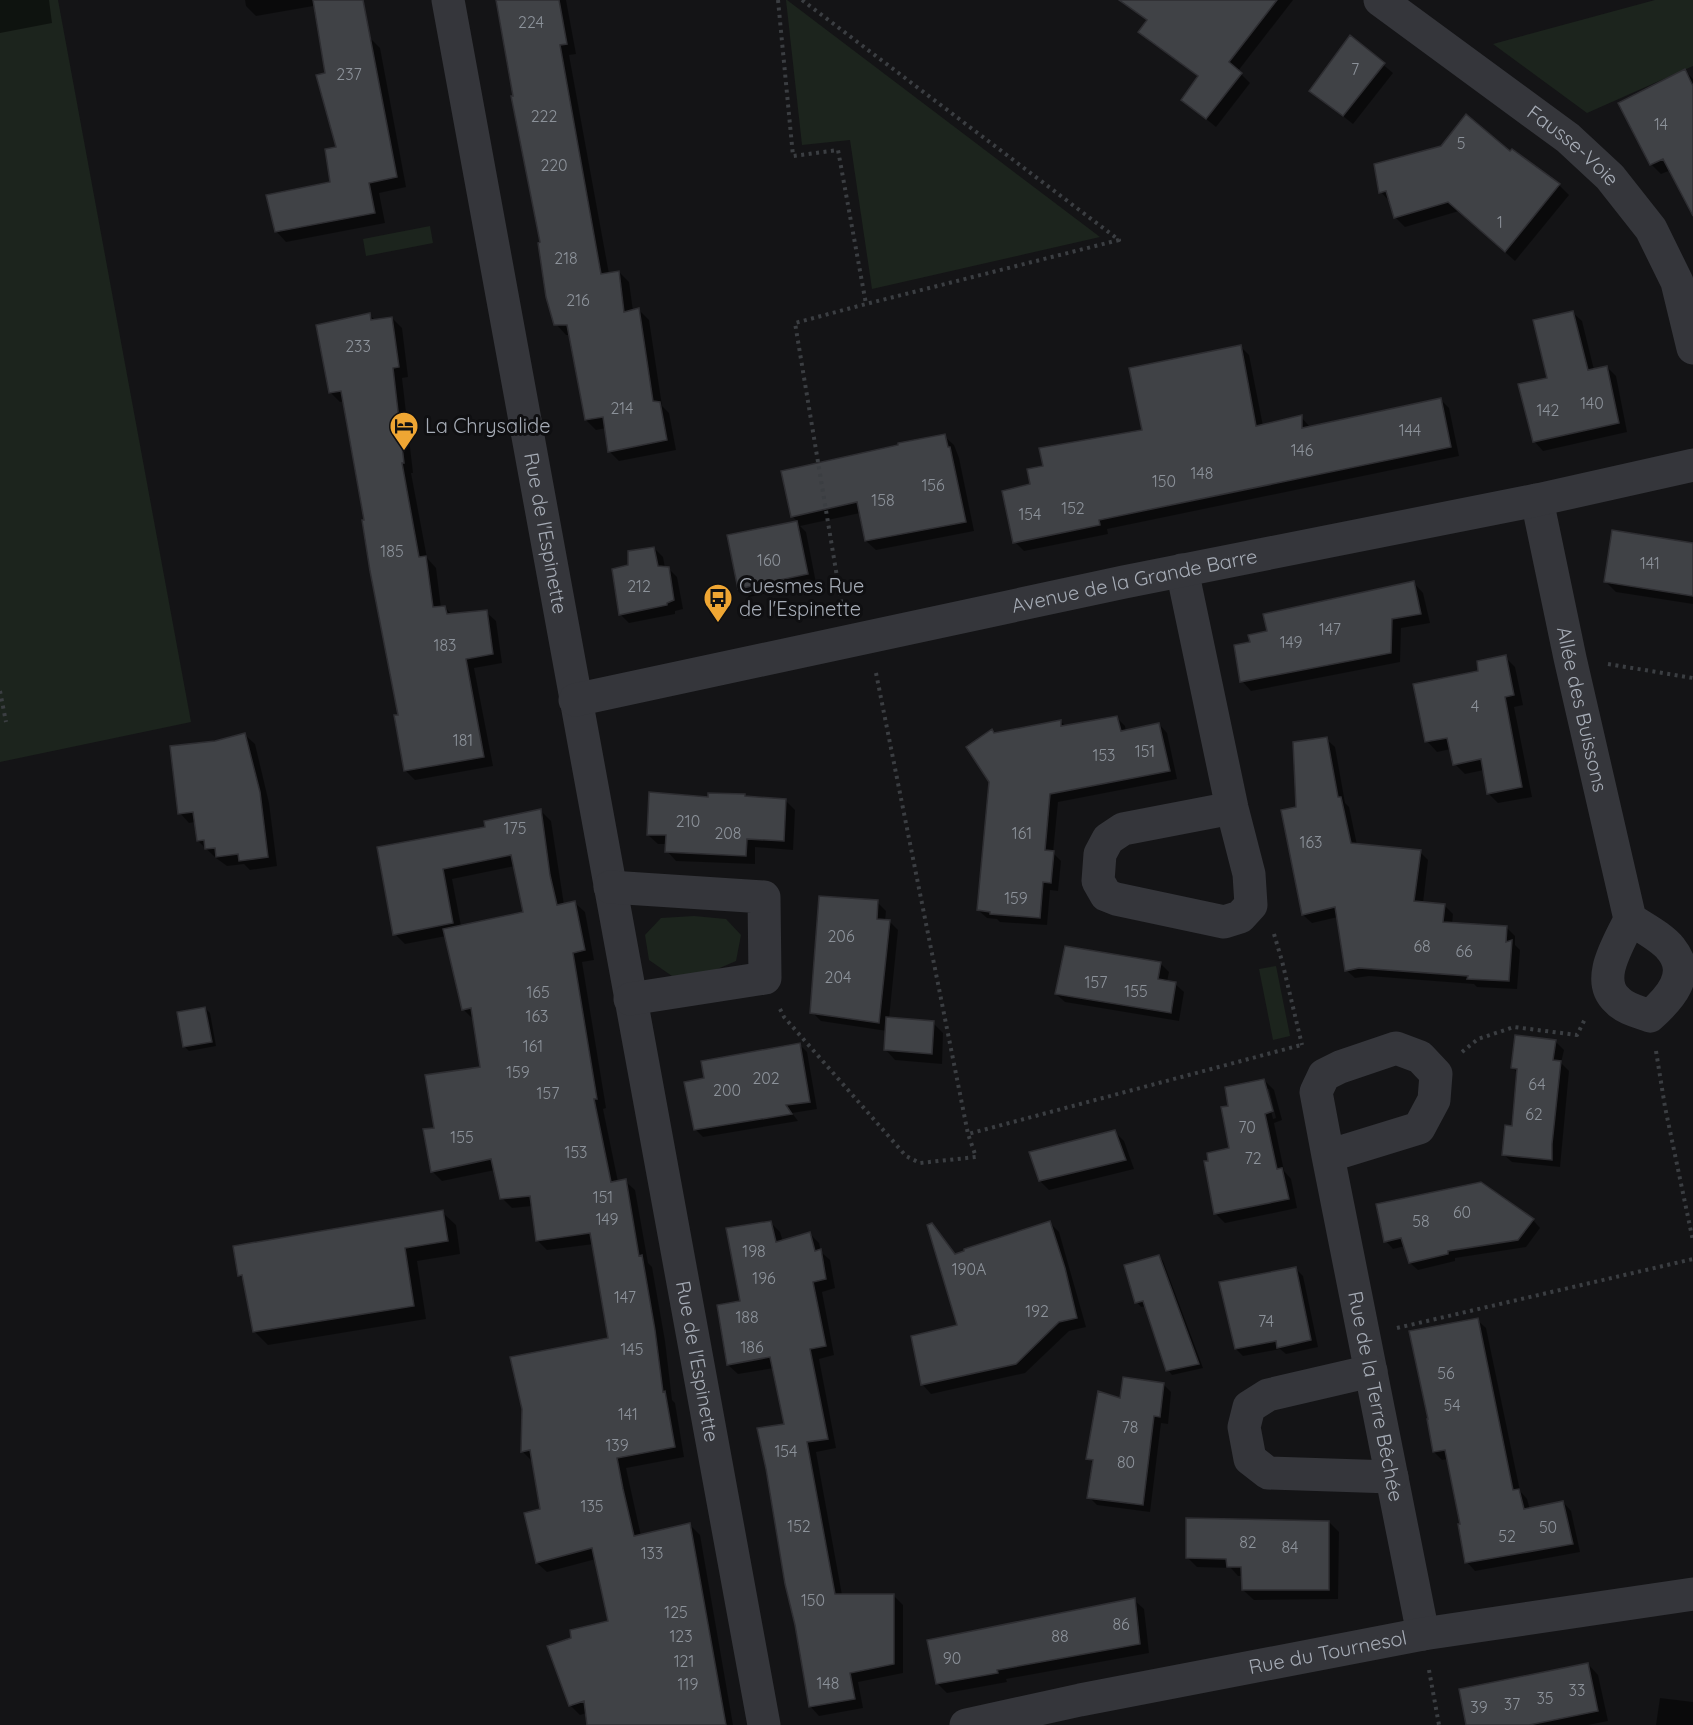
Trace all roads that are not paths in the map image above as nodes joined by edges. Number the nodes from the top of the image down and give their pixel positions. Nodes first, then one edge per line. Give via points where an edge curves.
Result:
1 (448, 0) edge
2 (1380, 0) edge
3 (1693, 348) edge
4 (1693, 465) edge
5 (1537, 500) junction
6 (1182, 570) junction
7 (575, 700) junction
8 (1232, 808) junction
9 (610, 887) junction
10 (1630, 919) junction
11 (630, 999) junction
12 (1328, 1156) junction
13 (1371, 1371) junction
14 (1392, 1477) junction
15 (1693, 1594) edge
16 (1423, 1634) junction
17 (764, 1725) edge
18 (966, 1725) edge

1 - 7 street, Rue de l'Espinette
2 - 3 street, Fausse-Voie via 1568,138 1610,177 1651,229 1677,282
4 - 5 street, Avenue de la Grande Barre
5 - 6 street, Avenue de la Grande Barre
5 - 10 street, Allée des Buissons
6 - 7 street, Avenue de la Grande Barre
6 - 8 street
7 - 9 street, Rue de l'Espinette
8 - 8 street via 1123,829 1108,839 1101,854 1098,881 1106,895 1224,922 1240,917 1251,905 1249,874
9 - 11 street, Rue de l'Espinette
9 - 11 street via 764,897 765,978
10 - 10 street via 1671,949 1680,967 1670,998 1650,1016 1617,1001 1608,988 1608,968
11 - 17 street, Rue de l'Espinette
12 - 12 street, Rue de la Terre Bêchée via 1419,1128 1434,1100 1436,1074 1420,1057 1396,1048 1324,1075 1316,1092
12 - 13 street, Rue de la Terre Bêchée
13 - 14 street, Rue de la Terre Bêchée
13 - 14 street via 1268,1395 1249,1407 1244,1426 1250,1459 1268,1473
14 - 16 street, Rue de la Terre Bêchée
15 - 16 street, Rue du Tournesol
16 - 18 street, Rue du Tournesol

